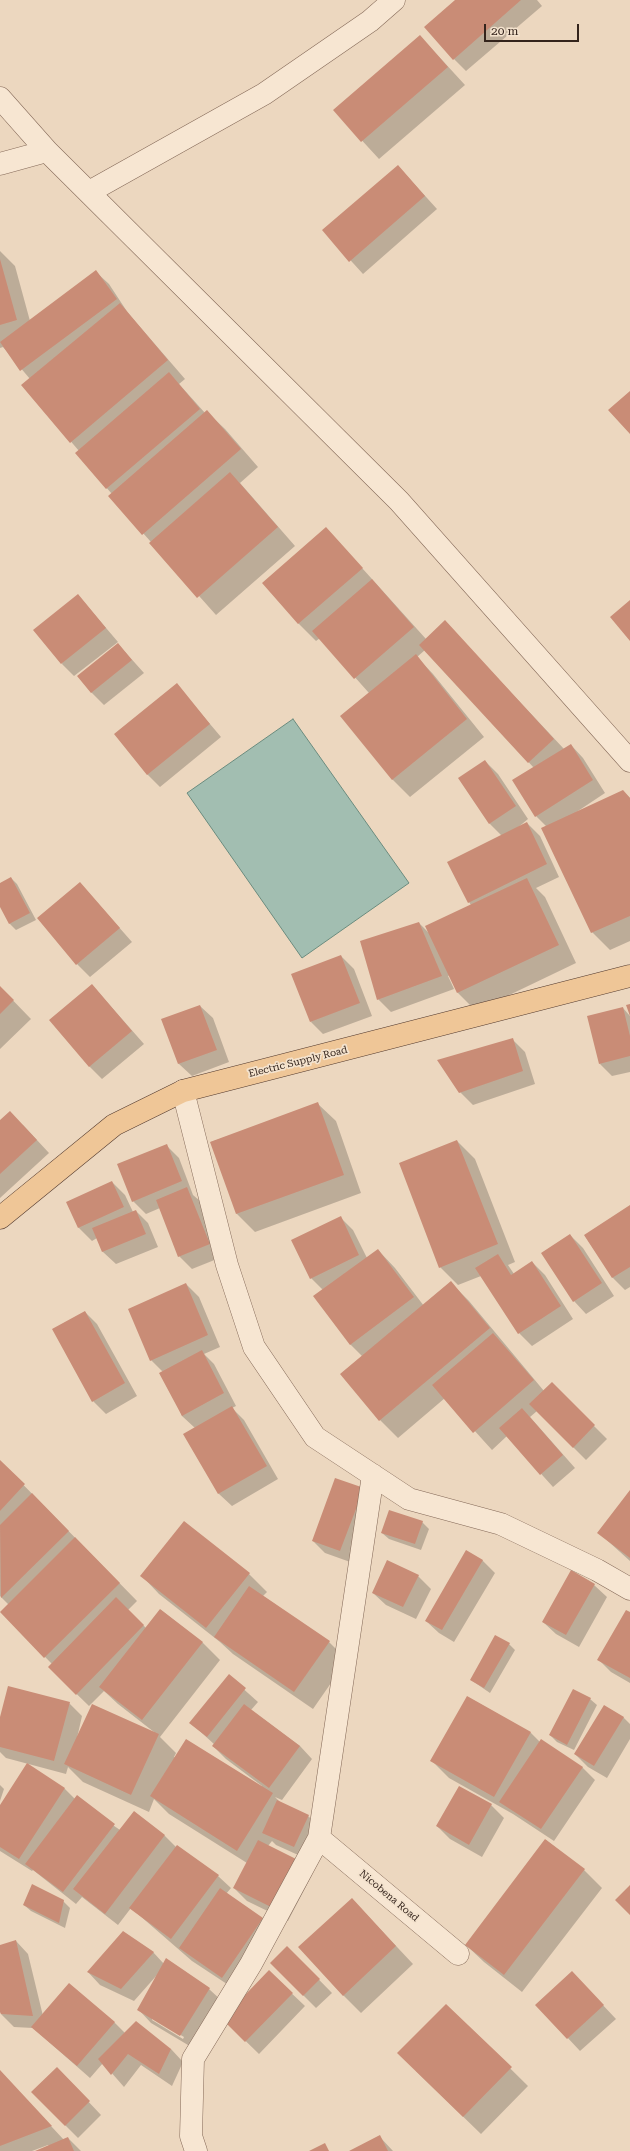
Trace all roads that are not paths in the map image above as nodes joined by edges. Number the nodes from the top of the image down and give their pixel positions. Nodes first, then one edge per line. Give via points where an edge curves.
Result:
1 (394, 0) edge
2 (0, 98) edge
3 (47, 151) junction
4 (0, 164) edge
5 (89, 192) junction
6 (630, 761) edge
7 (630, 976) edge
8 (183, 1091) junction
9 (0, 1218) edge
10 (373, 1475) junction
11 (630, 1589) edge
12 (319, 1838) junction
13 (458, 1954) dead end
14 (196, 2151) edge

1 - 5 street via 370,21 264,94
2 - 3 street
3 - 4 street
3 - 5 street
5 - 6 street via 399,501
7 - 8 main road, Electric Supply Road
8 - 9 main road, Electric Supply Road via 114,1125
8 - 10 street via 228,1265 254,1347 315,1437
10 - 11 street via 409,1499 502,1524
10 - 12 street
12 - 13 street, Nicobena Road
12 - 14 street via 251,1964 193,2059 191,2136

